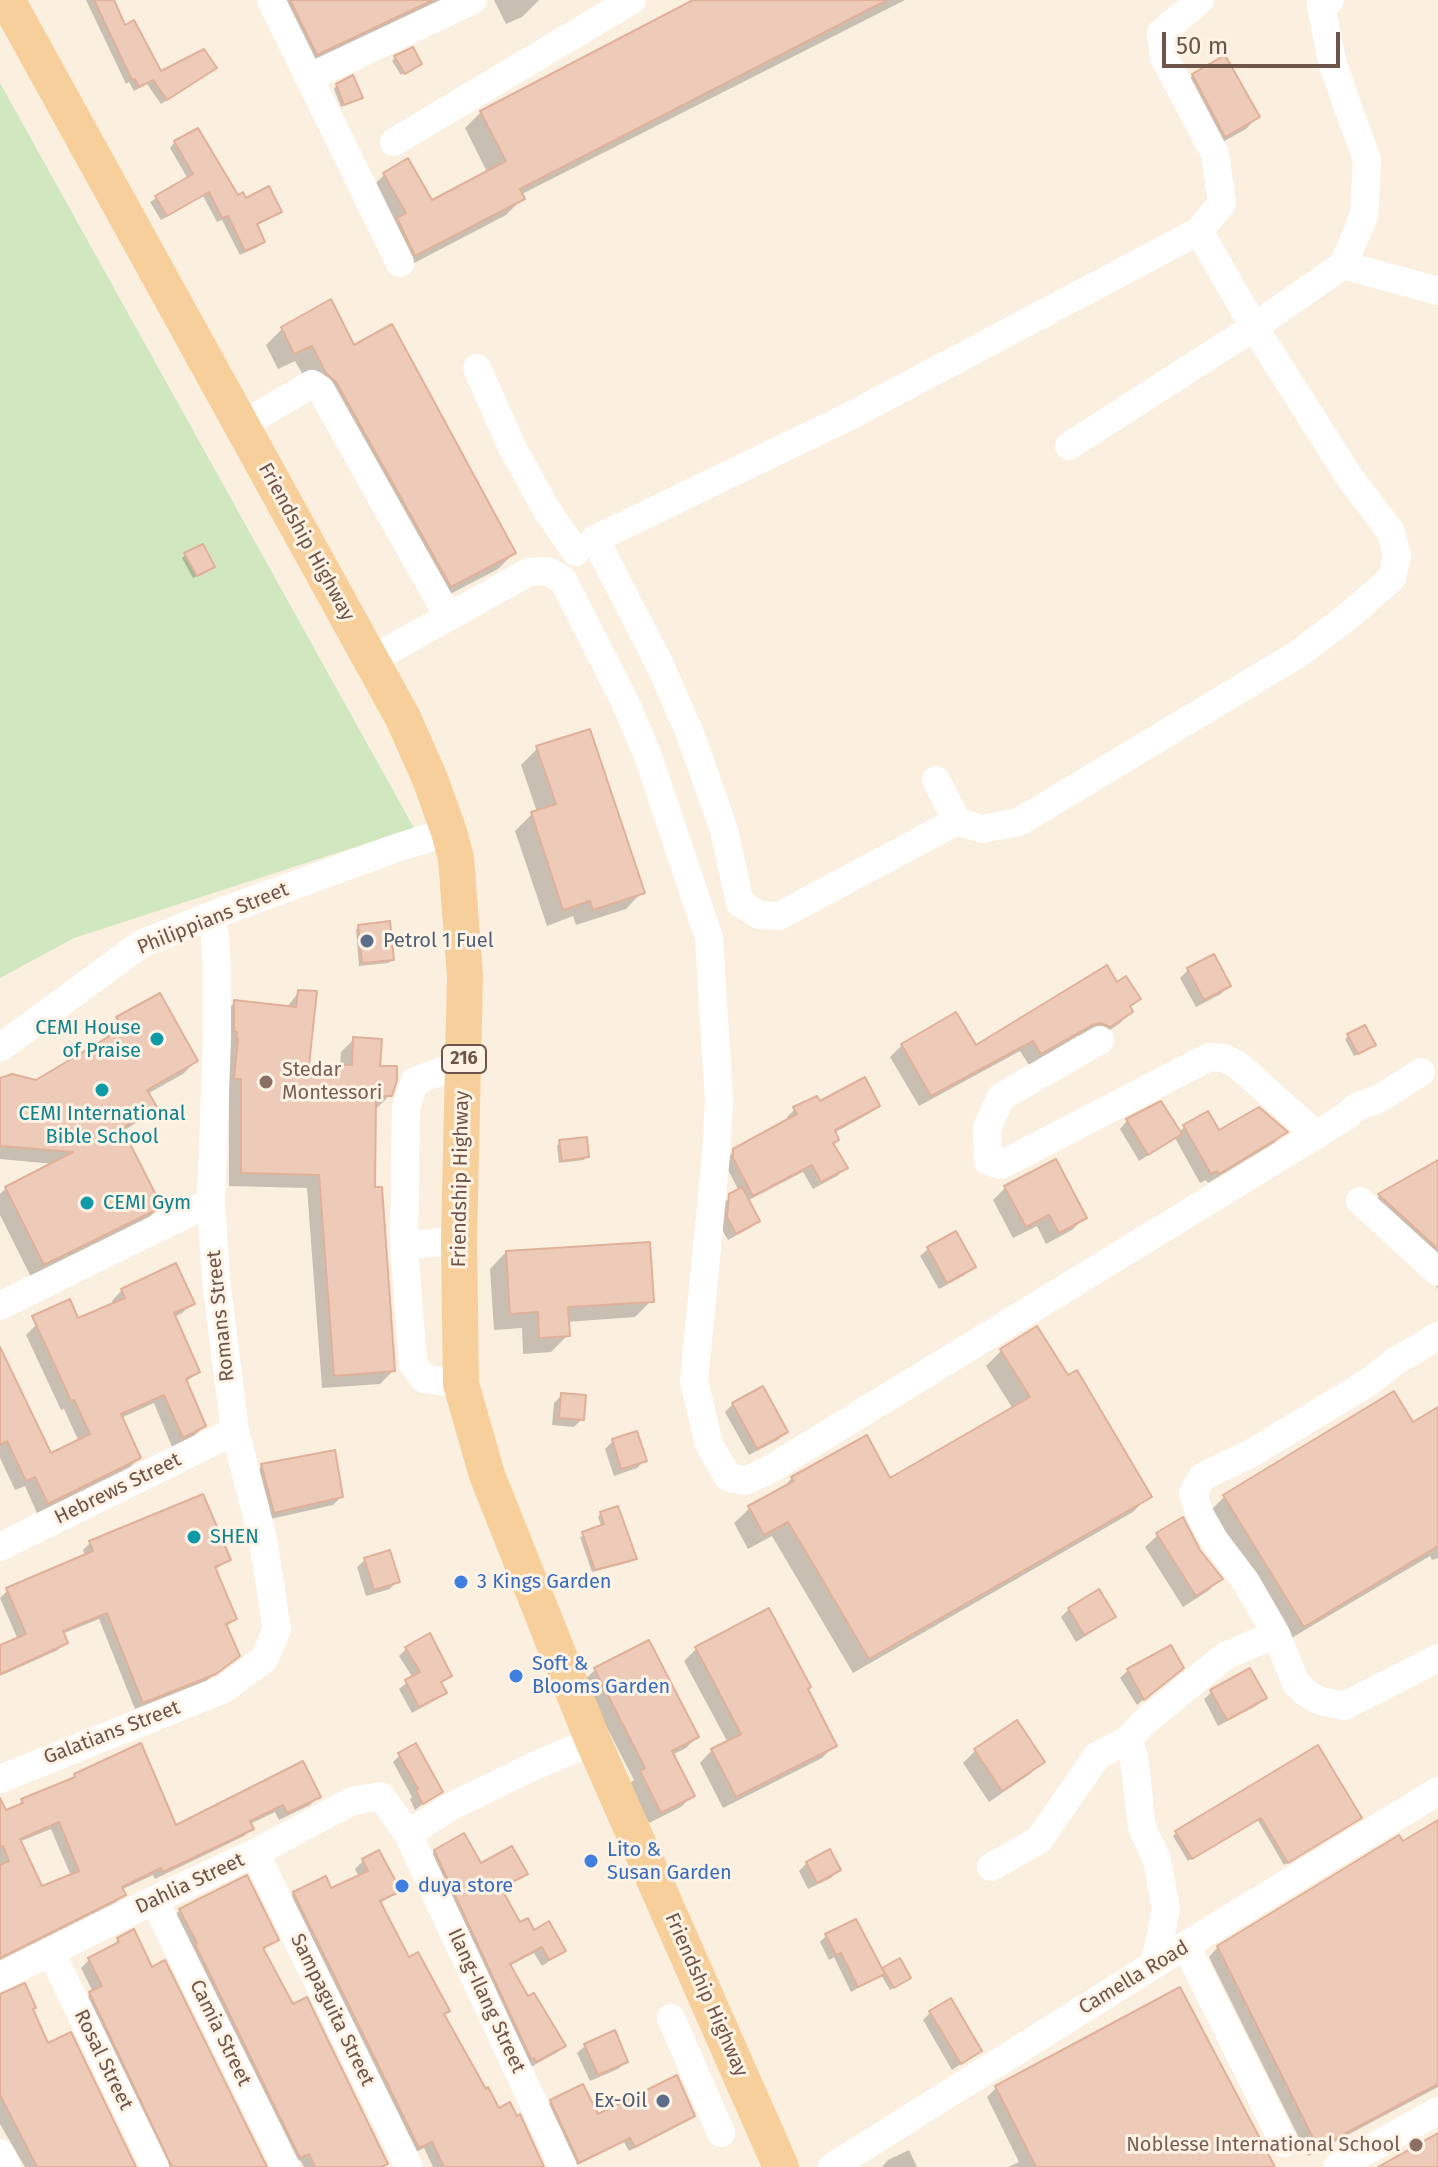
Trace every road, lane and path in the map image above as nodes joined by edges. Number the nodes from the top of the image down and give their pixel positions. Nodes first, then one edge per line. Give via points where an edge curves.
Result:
1 (7, 0) edge
2 (271, 0) edge
3 (473, 0) edge
4 (1200, 0) edge
5 (1330, 0) edge
6 (614, 4) edge
7 (310, 77) junction
8 (394, 142) dead end
9 (1199, 231) junction
10 (400, 263) dead end
11 (1343, 265) junction
12 (1438, 291) edge
13 (1254, 327) junction
14 (477, 368) dead end
15 (242, 425) junction
16 (1069, 446) dead end
17 (586, 546) junction
18 (548, 571) junction
19 (448, 616) junction
20 (371, 660) junction
21 (936, 780) dead end
22 (957, 821) junction
23 (449, 832) junction
24 (210, 916) junction
25 (1100, 1040) dead end
26 (0, 1048) edge
27 (463, 1064) junction
28 (1421, 1072) dead end
29 (1316, 1135) junction
30 (1360, 1201) dead end
31 (211, 1202) junction
32 (459, 1241) junction
33 (404, 1245) junction
34 (1438, 1272) edge
35 (0, 1306) edge
36 (1438, 1336) edge
37 (1425, 1357) edge
38 (461, 1384) junction
39 (235, 1431) junction
40 (0, 1547) edge
41 (1276, 1634) junction
42 (1438, 1658) edge
43 (224, 1689) joint
44 (1128, 1740) junction
45 (593, 1741) junction
46 (0, 1779) edge
47 (1438, 1791) edge
48 (381, 1796) joint
49 (408, 1834) junction
50 (255, 1853) junction
51 (991, 1867) dead end
52 (154, 1900) junction
53 (1186, 1946) junction
54 (51, 1952) junction
55 (1155, 1964) junction
56 (0, 1977) edge
57 (671, 2018) dead end
58 (1438, 2111) edge
59 (721, 2133) dead end
60 (1284, 2143) dead end
61 (0, 2153) edge
62 (7, 2167) edge
63 (155, 2167) edge
64 (286, 2167) edge
65 (409, 2167) edge
66 (563, 2167) edge
67 (781, 2167) edge
68 (832, 2167) edge
69 (1337, 2167) edge

1 - 15 main road, Friendship Highway / 216
2 - 7 street
3 - 7 street
4 - 9 street via 1161,33 1164,57 1215,154 1222,203
5 - 11 street via 1321,6 1333,65 1367,160 1364,216
6 - 8 street
7 - 10 street
9 - 13 street
9 - 17 street via 850,416
11 - 12 street
11 - 13 street
13 - 16 street
13 - 22 street via 1350,478 1391,532 1397,556 1392,578 1298,654 1019,822 982,829
14 - 17 street via 548,512
15 - 19 street via 312,384 321,390
15 - 20 main road, Friendship Highway / 216
17 - 18 street
17 - 22 street via 659,663 691,736 724,830 740,903 759,915 779,916
18 - 19 street via 529,572
18 - 29 street via 563,580 626,704 709,938 719,1101 694,1381 709,1444 728,1477 745,1481 767,1471
19 - 20 street
20 - 23 main road, Friendship Highway / 216 via 403,718
21 - 22 street
23 - 24 street, Philippians Street
23 - 27 main road, Friendship Highway / 216 via 456,858 465,975
24 - 26 street, Philippians Street via 141,944
24 - 31 street, Romans Street via 217,1038
25 - 29 street via 1001,1097 987,1128 988,1161 1001,1165 1209,1057 1238,1065
27 - 32 main road, Friendship Highway / 216
27 - 33 street via 415,1081 406,1107
28 - 29 street
30 - 34 street
31 - 35 street
31 - 39 street, Romans Street
32 - 33 street
32 - 38 main road, Friendship Highway / 216
33 - 38 street via 413,1364 424,1379
36 - 37 street
37 - 41 street via 1393,1363 1250,1454 1202,1477 1193,1493 1207,1528
38 - 45 main road, Friendship Highway / 216 via 487,1475
39 - 40 street, Hebrews Street
39 - 43 street, Romans Street via 263,1539 277,1630 264,1659
41 - 42 street via 1296,1683 1321,1701 1344,1706
41 - 44 street via 1225,1656
43 - 46 street, Galatians Street
44 - 51 street via 1097,1756 1039,1840
44 - 55 street via 1142,1827 1157,1860 1166,1909
45 - 49 street via 450,1807
45 - 67 main road, Friendship Highway / 216
47 - 53 street, Camella Road
48 - 49 street, Ilang-Ilang Street
48 - 50 street, Dahlia Street via 352,1801
49 - 66 street, Ilang-Ilang Street
50 - 52 street, Dahlia Street
50 - 65 street, Sampaguita Street
52 - 54 street, Dahlia Street
52 - 64 street, Camia Street
53 - 55 street, Camella Road
53 - 60 street
54 - 56 street, Dahlia Street
54 - 63 street, Rosal Street
55 - 68 street, Camella Road
57 - 59 street
58 - 69 street
61 - 62 street

